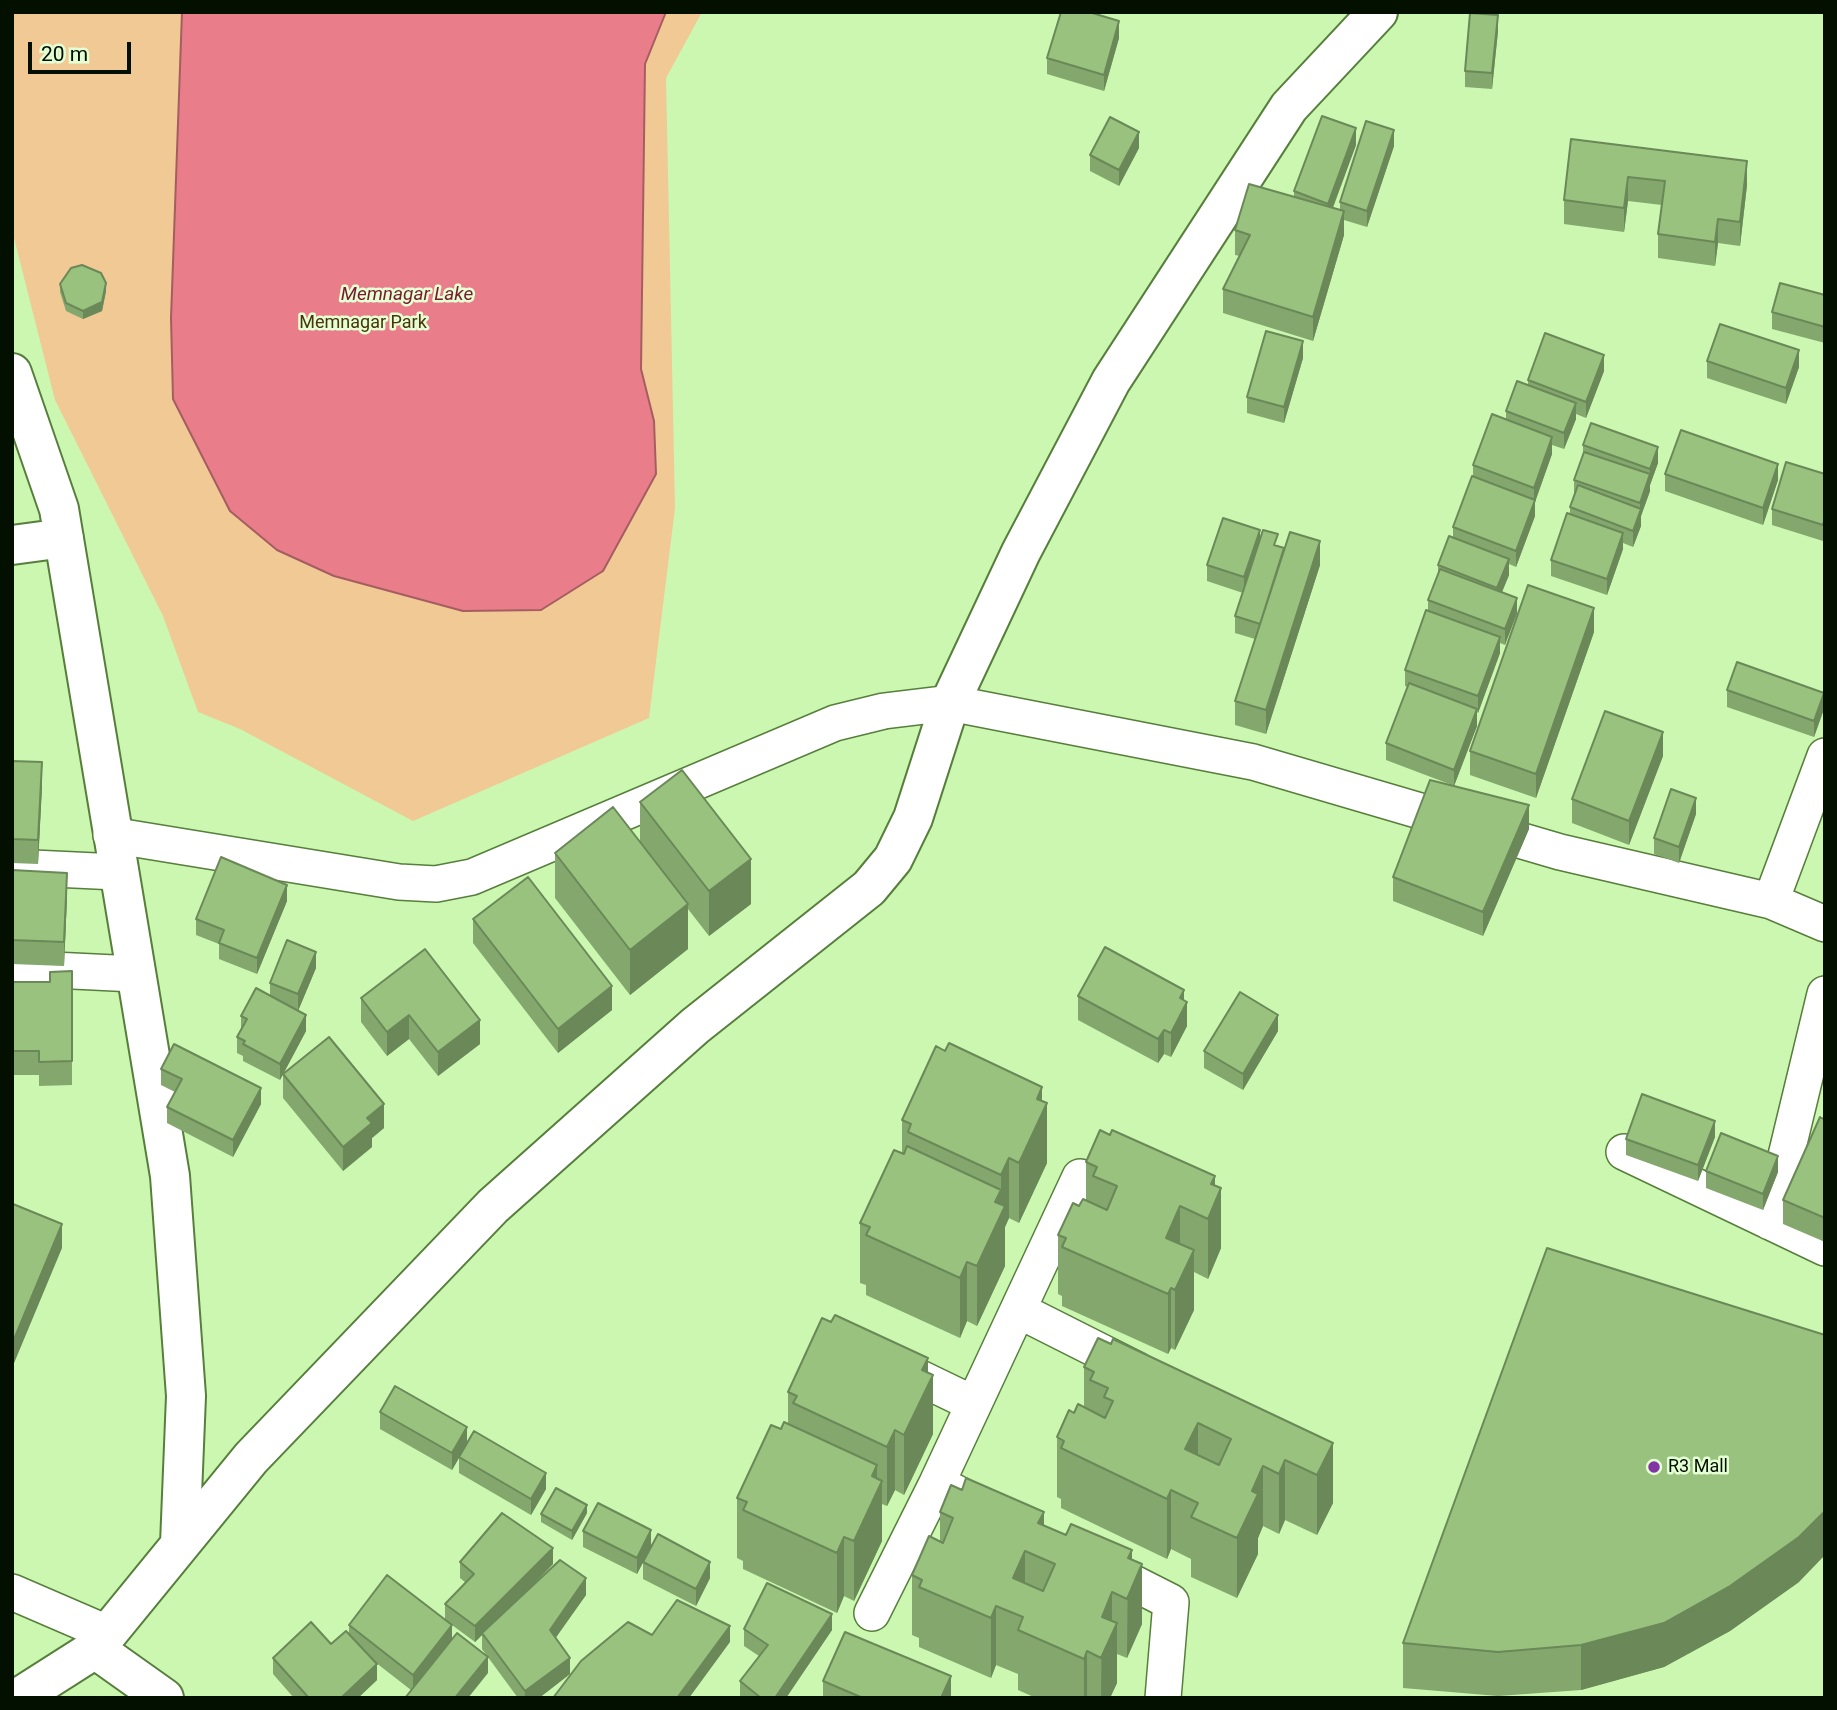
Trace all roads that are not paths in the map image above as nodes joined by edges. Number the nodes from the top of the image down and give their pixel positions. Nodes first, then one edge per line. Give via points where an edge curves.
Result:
1 (1378, 12) edge
2 (12, 373) edge
3 (64, 538) junction
4 (12, 545) edge
5 (950, 703) junction
6 (1825, 756) edge
7 (114, 853) junction
8 (12, 867) edge
9 (1771, 901) junction
10 (1825, 924) edge
11 (12, 968) edge
12 (135, 974) junction
13 (1825, 994) edge
14 (1624, 1152) edge
15 (1080, 1177) dead end
16 (1770, 1222) junction
17 (1825, 1248) edge
18 (1018, 1310) junction
19 (864, 1351) edge
20 (1161, 1382) edge
21 (974, 1404) junction
22 (937, 1483) junction
23 (1023, 1527) edge
24 (180, 1544) junction
25 (1072, 1552) edge
26 (12, 1592) edge
27 (872, 1613) dead end
28 (101, 1641) junction
29 (18, 1698) edge
30 (164, 1698) edge
31 (1163, 1698) edge

1 - 5 street via 1289,107 1111,381 1021,551
2 - 3 street via 59,509
3 - 4 street
3 - 7 street
5 - 7 street via 835,723 472,877 436,884
5 - 9 street via 1252,762 1560,852
5 - 24 street via 914,818 893,859 869,888 695,1026 493,1206 251,1458
6 - 9 street
7 - 8 street
7 - 12 street
9 - 10 street
11 - 12 street
12 - 24 street via 170,1176 186,1396
13 - 16 street
14 - 16 street
15 - 18 street
16 - 17 street
18 - 20 street
18 - 21 street
19 - 21 street
21 - 22 street
22 - 23 street
22 - 27 street
24 - 28 street
25 - 31 street via 1171,1602
26 - 28 street
28 - 29 street
28 - 30 street

